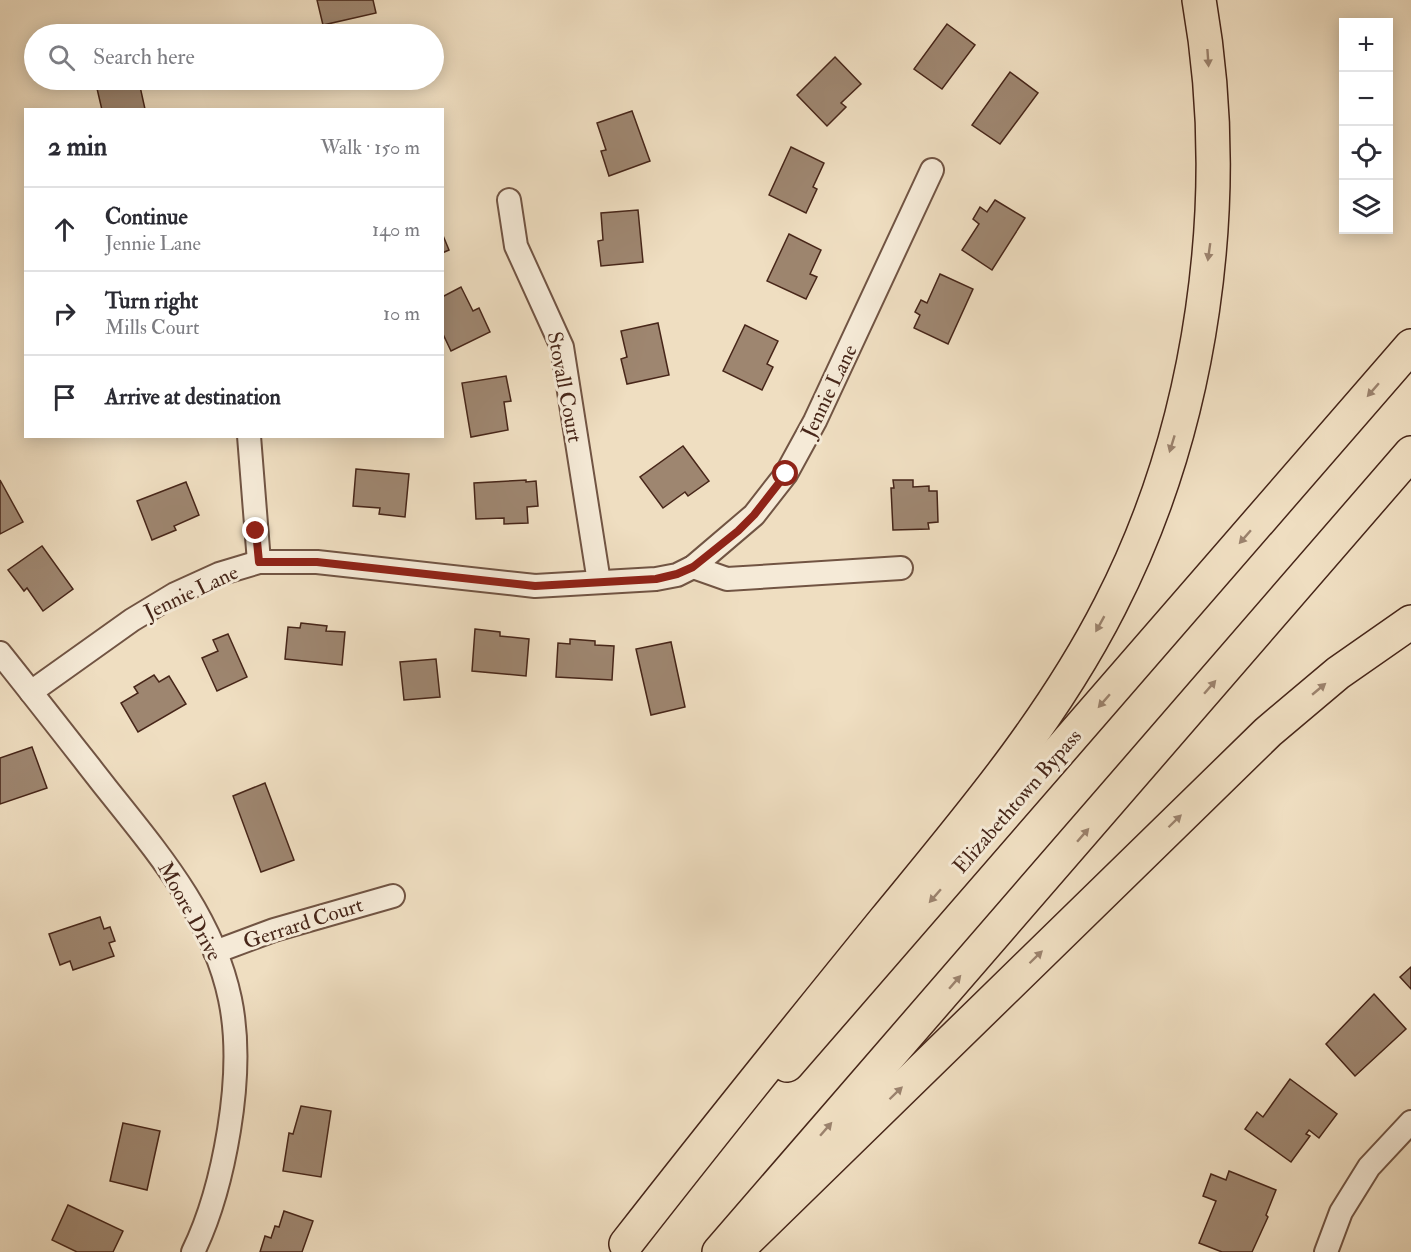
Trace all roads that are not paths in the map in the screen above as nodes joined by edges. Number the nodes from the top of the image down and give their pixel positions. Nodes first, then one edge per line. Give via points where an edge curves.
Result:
1 (1199, 0) edge
2 (932, 170) dead end
3 (509, 200) dead end
4 (1411, 346) edge
5 (249, 438) edge
6 (1411, 453) edge
7 (259, 562) junction
8 (693, 567) junction
9 (901, 568) dead end
10 (599, 582) junction
11 (1411, 622) edge
12 (0, 653) edge
13 (31, 692) junction
14 (393, 896) dead end
15 (215, 952) junction
16 (1411, 1122) edge
17 (623, 1248) edge
18 (193, 1252) edge
19 (719, 1252) edge
20 (735, 1252) edge
21 (1326, 1252) edge

1 -> 17 highway via 1207,45 1214,141 1211,236 1198,331 1178,425 1150,517 1111,605 1063,689 1008,770
2 - 8 street, Jennie Lane via 830,391 786,474 754,515
3 - 10 street, Stovall Court via 516,246 562,347
4 -> 17 highway, Elizabethtown Bypass via 741,1121
5 - 7 street
19 -> 6 highway
7 - 10 street, Jennie Lane via 317,562 535,586
7 - 13 street, Jennie Lane via 219,574 175,594
8 - 9 street via 727,579
8 - 10 street, Jennie Lane via 656,579
20 -> 11 highway via 1268,732 1338,673
12 - 13 street, Moore Drive
13 - 15 street, Moore Drive via 174,873
14 - 15 street, Gerrard Court via 274,930
15 - 18 street, Moore Drive via 230,999 235,1033 234,1101 223,1167
16 - 21 street via 1369,1167 1341,1212

